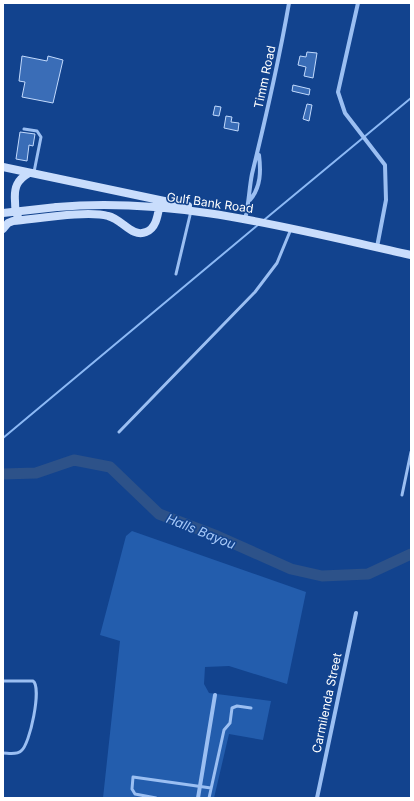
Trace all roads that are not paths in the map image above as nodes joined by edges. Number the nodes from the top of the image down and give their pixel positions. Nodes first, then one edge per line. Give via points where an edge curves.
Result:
1 (289, 3) edge
2 (358, 3) edge
3 (24, 129) dead end
4 (258, 155) junction
5 (3, 167) edge
6 (32, 173) junction
7 (250, 200) junction
8 (159, 204) junction
9 (191, 211) junction
10 (3, 213) edge
11 (233, 216) junction
12 (24, 220) junction
13 (248, 220) junction
14 (3, 229) edge
15 (291, 229) junction
16 (377, 247) junction
17 (411, 255) edge
18 (176, 274) dead end
19 (119, 432) dead end
20 (411, 452) edge
21 (402, 495) dead end
22 (356, 613) dead end
23 (3, 681) edge
24 (215, 695) dead end
25 (251, 708) dead end
26 (3, 752) edge
27 (200, 785) junction
28 (211, 788) junction
29 (156, 798) edge
30 (198, 798) edge
31 (209, 798) edge
32 (317, 798) edge

1 - 4 street, Timm Road
2 - 16 street via 338,92 345,113 385,165 386,200
3 - 6 lane via 38,131 41,137
4 - 7 street, Timm Road via 250,186
4 - 7 street, Timm Road via 258,188
5 - 6 main road
6 - 8 main road
6 - 12 main road via 20,178 14,188 16,212 18,217
7 - 13 street, Timm Road
8 - 9 main road, Gulf Bank Road
8 - 10 main road, Gulf Bank Road, bridge via 57,207
8 - 11 main road
8 - 12 main road via 153,227 144,233 133,232 121,221 101,214
9 - 11 main road, Gulf Bank Road
9 - 18 lane
11 - 13 main road, Gulf Bank Road
12 - 14 main road via 8,223
13 - 15 main road, Gulf Bank Road
15 - 16 main road, Gulf Bank Road
15 - 19 lane via 277,263 255,292
16 - 17 main road, Gulf Bank Road
20 - 21 lane
22 - 32 street, Carmilenda Street
23 - 26 lane via 33,680 37,684 37,690 32,722 24,748 17,753
24 - 27 street
25 - 28 lane via 232,708 230,723 224,730
27 - 28 lane
27 - 29 lane via 133,777 134,794
27 - 30 street
28 - 31 lane

